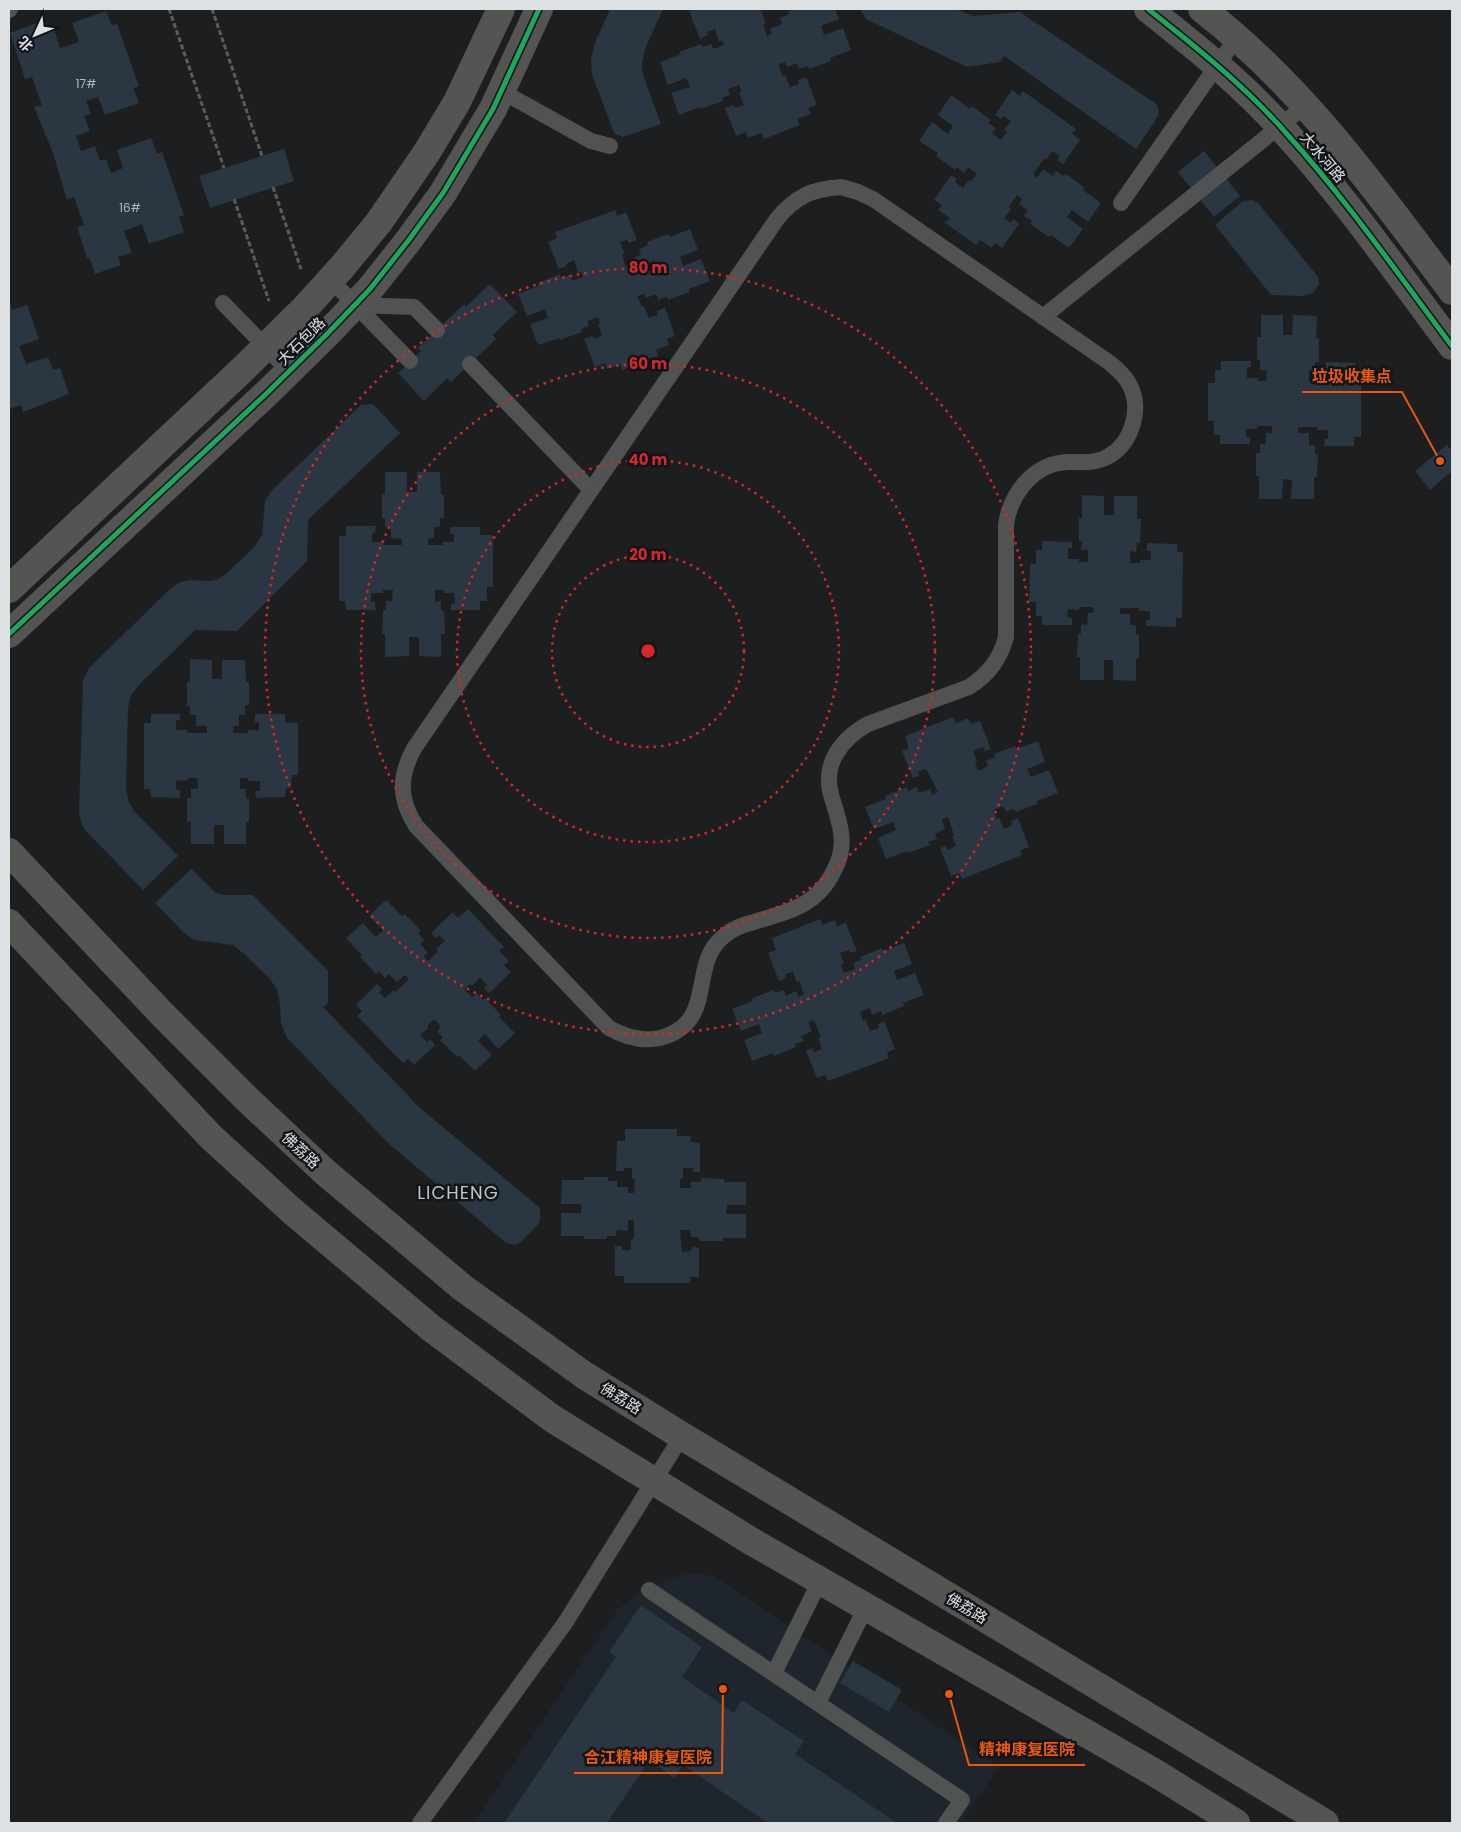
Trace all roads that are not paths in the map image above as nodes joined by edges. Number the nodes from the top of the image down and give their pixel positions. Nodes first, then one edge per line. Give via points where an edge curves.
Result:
1 (501, 9) edge
2 (539, 9) edge
3 (1148, 9) edge
4 (1202, 9) edge
5 (1236, 37) junction
6 (1217, 65) junction
7 (501, 91) junction
8 (1306, 105) junction
9 (1280, 126) junction
10 (610, 146) dead end
11 (1121, 203) dead end
12 (331, 280) junction
13 (1452, 291) edge
14 (223, 303) dead end
15 (355, 305) junction
16 (1043, 317) junction
17 (437, 330) dead end
18 (273, 339) junction
19 (1452, 346) edge
20 (410, 362) dead end
21 (470, 364) dead end
22 (289, 371) junction
23 (591, 490) junction
24 (9, 589) edge
25 (9, 634) edge
26 (9, 852) edge
27 (9, 923) edge
28 (682, 1436) junction
29 (654, 1482) junction
30 (820, 1581) junction
31 (649, 1590) dead end
32 (866, 1607) junction
33 (774, 1673) junction
34 (818, 1703) junction
35 (420, 1823) edge
36 (946, 1823) edge
37 (1236, 1823) edge
38 (1325, 1823) edge

1 - 12 main road, 大石包路 via 457,102 427,152 379,222
2 - 7 main road, 大石包路
3 - 6 main road, 大水河路
4 - 5 main road, 大水河路
5 - 6 lane
5 - 8 main road, 大水河路
6 - 9 main road, 大水河路
6 - 11 lane
7 - 10 lane via 591,141
7 - 15 main road, 大石包路 via 443,193
8 - 9 lane
8 - 13 main road, 大水河路 via 1352,157
9 - 16 lane
9 - 19 main road, 大水河路 via 1325,178
12 - 15 lane
12 - 18 main road, 大石包路
14 - 18 lane
15 - 17 lane via 414,307
15 - 20 lane
15 - 22 main road, 大石包路
16 - 23 lane via 873,199 841,187 810,192 797,198 777,219
16 - 23 lane via 1110,363 1129,383 1135,410 1134,424 1128,436 1109,457 1096,462 1051,466 1023,484 1008,510 1006,637 992,668 969,687 868,724 844,742 830,768 831,797 841,826 842,843 833,875 812,900 798,908 735,928 716,942 708,954 701,995 689,1019 668,1036 653,1039 623,1036 610,1028 416,826 402,789 403,774 415,747
18 - 22 lane
18 - 24 main road, 大石包路
21 - 23 lane
22 - 25 main road, 大石包路
26 - 28 main road, 佛荔路 via 164,1015 326,1173 463,1288 584,1375
27 - 29 main road via 211,1137 292,1211 439,1334 554,1419
28 - 29 lane
28 - 38 main road, 佛荔路
29 - 30 main road
29 - 35 lane via 565,1623
30 - 32 main road
30 - 33 lane
31 - 33 lane
32 - 34 lane
32 - 37 main road
33 - 34 lane
34 - 36 lane via 962,1800

